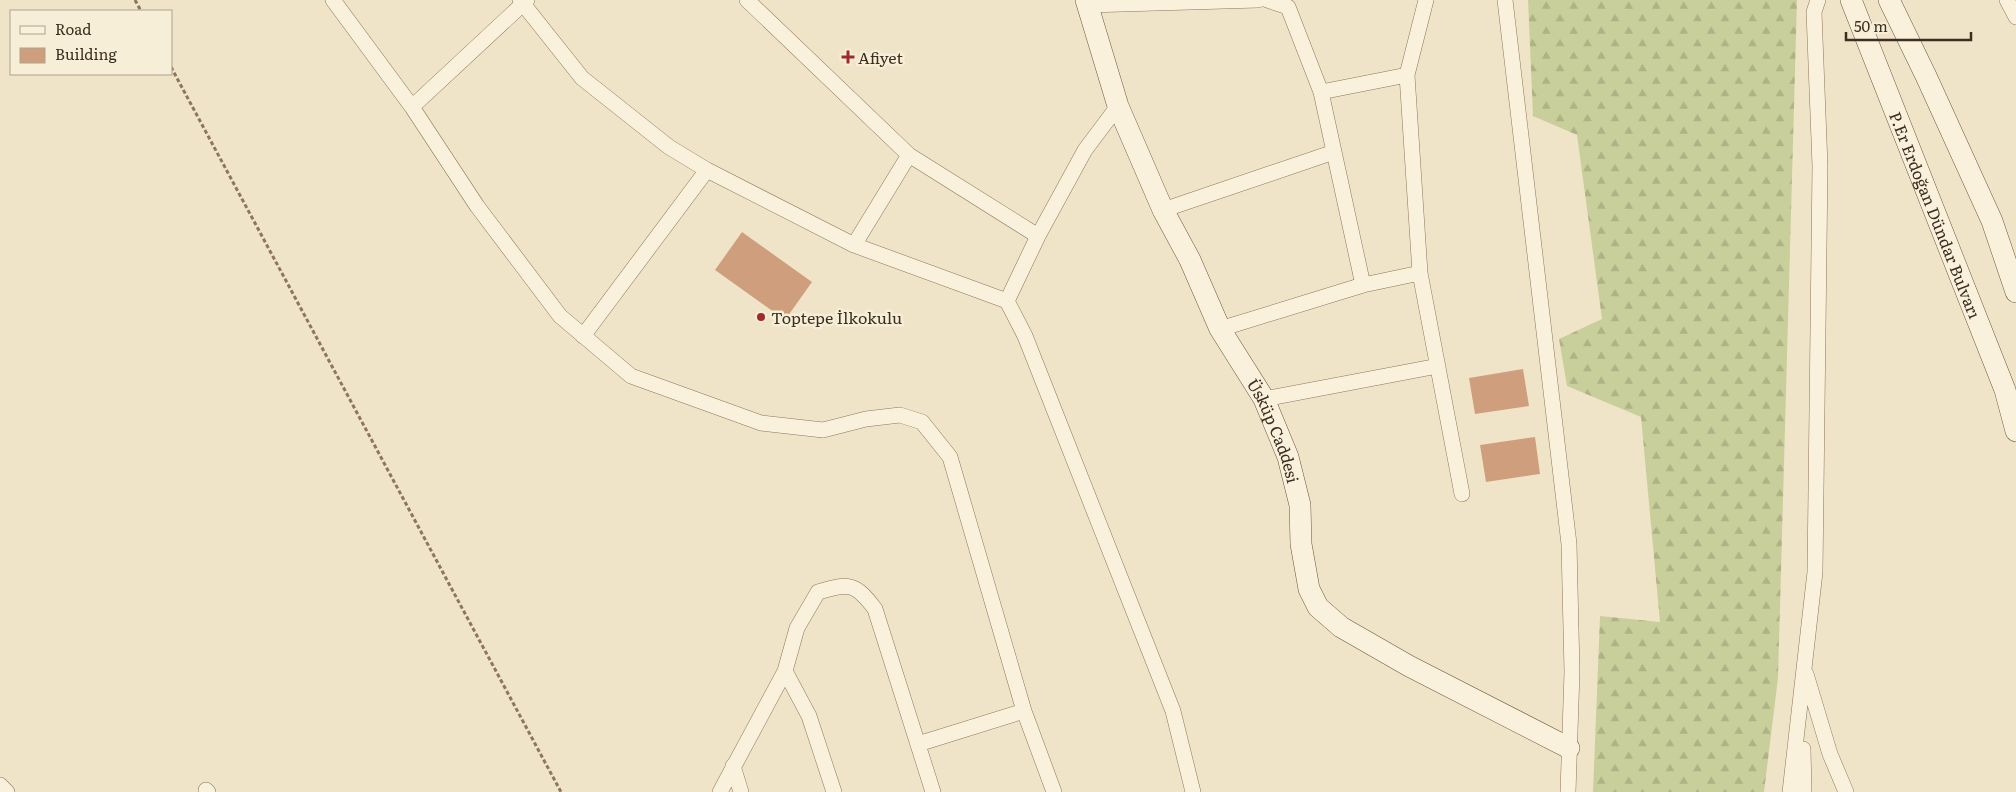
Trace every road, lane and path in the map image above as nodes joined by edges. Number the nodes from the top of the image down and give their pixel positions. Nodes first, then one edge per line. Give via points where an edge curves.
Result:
1 (333, 0) edge
2 (747, 0) edge
3 (1258, 0) edge
4 (1267, 0) edge
5 (1426, 0) edge
6 (1505, 0) edge
7 (1818, 0) edge
8 (1851, 0) edge
9 (1889, 0) edge
10 (2007, 0) edge
11 (523, 1) edge
12 (1087, 3) edge
13 (2016, 17) edge
14 (172, 69) edge
15 (1407, 75) junction
16 (1322, 92) junction
17 (1118, 106) junction
18 (412, 107) junction
19 (1334, 152) junction
20 (909, 155) junction
21 (707, 170) junction
22 (1163, 210) junction
23 (1038, 236) junction
24 (854, 246) junction
25 (1420, 273) junction
26 (1363, 285) junction
27 (2016, 292) edge
28 (1007, 301) junction
29 (1220, 329) junction
30 (583, 336) junction
31 (1438, 366) junction
32 (1264, 399) junction
33 (2016, 431) edge
34 (1462, 494) dead end
35 (1804, 668) junction
36 (785, 671) junction
37 (1801, 697) junction
38 (1024, 711) junction
39 (918, 744) junction
40 (1569, 748) junction
41 (733, 766) junction
42 (0, 785) edge
43 (7, 792) edge
44 (561, 792) edge
45 (720, 792) edge
46 (741, 792) edge
47 (834, 792) edge
48 (933, 792) edge
49 (1054, 792) edge
50 (1193, 792) edge
51 (1568, 792) edge
52 (1790, 792) edge
53 (1804, 792) edge
54 (1846, 792) edge

1 - 18 street
2 - 20 street
3 - 12 street
4 - 16 street via 1288,7
5 - 15 street
6 - 40 street via 1569,544 1572,672
7 - 35 street via 1814,12 1820,166 1814,572
8 - 33 street, P.Er Erdoğan Dündar Bulvarı via 2005,390
9 - 27 street via 1992,221
10 - 13 street
11 - 18 street
11 - 21 street via 582,78 669,147
12 - 17 street, Üsküp Caddesi
14 - 44 path
15 - 16 street
15 - 25 street
16 - 19 street
17 - 22 street, Üsküp Caddesi
17 - 23 street via 1085,150
18 - 30 street via 482,214 560,316
19 - 22 street
19 - 26 street
20 - 23 street
20 - 24 street
21 - 24 street
21 - 30 street
22 - 29 street, Üsküp Caddesi via 1190,260
23 - 28 street
24 - 28 street
25 - 26 street
25 - 31 street
26 - 29 street
28 - 50 street via 1024,336 1173,711
29 - 32 street, Üsküp Caddesi
30 - 38 street via 631,376 761,423 823,430 866,419 900,415 922,422 950,458
31 - 32 street
31 - 34 street
32 - 40 street, Üsküp Caddesi via 1288,457 1298,497 1301,544 1309,589 1318,607 1341,627 1409,666
35 - 37 street
35 - 54 street via 1830,754
36 - 39 street via 797,628 818,592 844,585 863,593 874,609
36 - 41 street
36 - 47 street via 809,716
37 - 52 street
37 - 53 street
38 - 39 street
38 - 49 street
39 - 48 street
40 - 51 street
41 - 45 street
41 - 46 street
42 - 43 street

